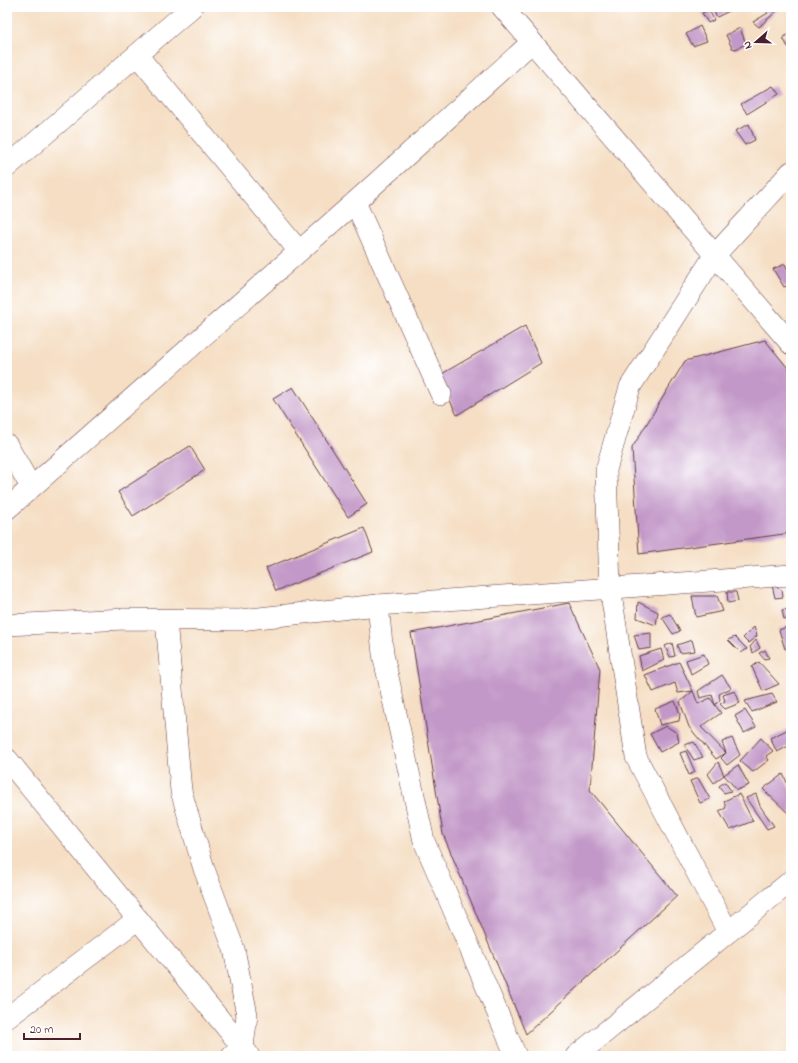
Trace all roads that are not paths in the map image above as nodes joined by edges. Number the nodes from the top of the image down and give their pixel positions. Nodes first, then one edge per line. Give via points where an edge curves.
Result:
1 (192, 7) edge
2 (502, 7) edge
3 (531, 43) junction
4 (137, 55) junction
5 (7, 167) edge
6 (791, 172) edge
7 (355, 202) junction
8 (299, 251) junction
9 (714, 256) junction
10 (791, 344) edge
11 (441, 394) dead end
12 (7, 444) edge
13 (31, 487) junction
14 (7, 509) edge
15 (791, 575) edge
16 (610, 587) junction
17 (378, 605) junction
18 (166, 620) junction
19 (7, 625) edge
20 (7, 759) edge
21 (791, 881) edge
22 (138, 919) junction
23 (728, 932) junction
24 (7, 1018) edge
25 (242, 1053) edge
26 (516, 1056) edge
27 (576, 1056) edge

1 - 4 street
2 - 3 street
3 - 7 street
3 - 9 street
4 - 5 street
4 - 8 street
6 - 9 street
7 - 8 street
7 - 11 street
8 - 13 street
9 - 10 street
9 - 16 street via 630,387 606,470
12 - 13 street
13 - 14 street
15 - 16 street
16 - 17 street
16 - 23 street via 636,757
17 - 18 street via 240,620
17 - 26 street via 384,654 424,841
18 - 19 street via 124,619
18 - 25 street via 181,791 204,869 234,949 247,1015
20 - 22 street
21 - 23 street
22 - 24 street
22 - 25 street
23 - 27 street

